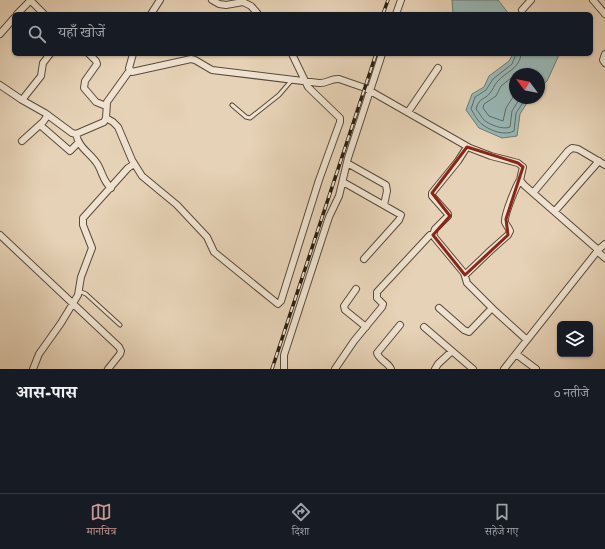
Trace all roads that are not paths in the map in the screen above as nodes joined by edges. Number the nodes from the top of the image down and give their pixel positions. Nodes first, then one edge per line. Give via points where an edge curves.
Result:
1 (160, 0) edge
2 (212, 0) edge
3 (400, 0) edge
4 (531, 0) edge
5 (594, 0) edge
6 (522, 10) dead end
7 (19, 12) edge
8 (42, 12) edge
9 (152, 12) edge
10 (256, 12) edge
11 (397, 12) edge
12 (605, 14) edge
13 (12, 20) edge
14 (0, 34) edge
15 (605, 54) edge
16 (49, 56) edge
17 (91, 56) edge
18 (132, 56) edge
19 (293, 56) edge
20 (381, 56) edge
21 (605, 63) edge
22 (438, 68) dead end
23 (130, 70) junction
24 (292, 80) junction
25 (304, 81) junction
26 (0, 85) edge
27 (369, 91) junction
28 (22, 100) junction
29 (232, 105) dead end
30 (106, 106) junction
31 (408, 112) junction
32 (48, 115) junction
33 (106, 118) junction
34 (40, 125) junction
35 (76, 134) junction
36 (22, 141) dead end
37 (78, 143) junction
38 (467, 147) junction
39 (599, 161) junction
40 (347, 163) junction
41 (134, 164) junction
42 (605, 165) edge
43 (520, 180) junction
44 (343, 182) junction
45 (110, 188) junction
46 (533, 193) junction
47 (384, 205) junction
48 (556, 211) junction
49 (0, 235) edge
50 (433, 235) junction
51 (605, 244) edge
52 (598, 250) junction
53 (605, 258) edge
54 (364, 259) dead end
55 (465, 275) junction
56 (356, 289) dead end
57 (79, 291) junction
58 (73, 305) junction
59 (439, 308) dead end
60 (492, 308) junction
61 (120, 325) dead end
62 (400, 325) dead end
63 (366, 327) junction
64 (424, 327) dead end
65 (528, 340) junction
66 (452, 351) junction
67 (516, 354) junction
68 (33, 369) edge
69 (108, 369) edge
70 (284, 369) edge
71 (335, 369) edge
72 (391, 369) edge
73 (435, 369) edge
74 (472, 369) edge
75 (504, 369) edge
76 (536, 369) edge

1 - 9 street
2 - 10 street via 226,5 243,2
3 - 11 street
4 - 6 street
5 - 12 street
7 - 8 street via 29,2
13 - 14 street
15 - 21 street
16 - 28 street via 43,64 41,76
17 - 30 street via 97,64 85,81 84,88 96,102
18 - 23 street
19 - 25 street
20 - 27 street
22 - 31 street
23 - 24 street via 136,72 191,59 212,70
23 - 30 street
24 - 25 street
24 - 29 lane via 279,96 250,118
25 - 27 street via 324,83 334,78
25 - 41 street via 310,90 339,116 340,122 278,304 214,252 207,237 177,205 142,176
26 - 28 street
27 - 31 street
27 - 40 street
28 - 32 street
30 - 33 street
31 - 38 street
32 - 34 street
32 - 35 street
33 - 35 street via 104,122
33 - 41 street via 118,127
34 - 36 street
34 - 37 street via 70,151
35 - 37 street
37 - 45 street via 97,164
38 - 43 street via 518,162 523,168
38 - 50 street via 432,193 448,214
39 - 42 street
39 - 46 street via 572,148
39 - 48 street
40 - 44 street
40 - 47 street via 386,185 388,191
41 - 45 street
43 - 46 street
43 - 55 street via 514,190 506,219 506,225 510,230 508,235
44 - 47 street
44 - 70 street via 284,355
45 - 57 street via 82,221 92,248
46 - 48 street
47 - 54 street via 401,217
48 - 52 street
49 - 58 street
50 - 55 street
50 - 63 street via 427,238 377,292 377,298 383,304 382,308
51 - 52 street
52 - 53 street
52 - 65 street
55 - 60 street via 467,283
56 - 63 street via 344,308
57 - 58 street
57 - 61 lane via 86,294
58 - 68 street via 39,354
58 - 69 street via 119,347 121,351
59 - 60 street via 469,332
60 - 65 street
62 - 72 street via 377,353
63 - 71 street
64 - 66 street
65 - 67 street
66 - 73 street
66 - 74 street
67 - 75 street
67 - 76 street

